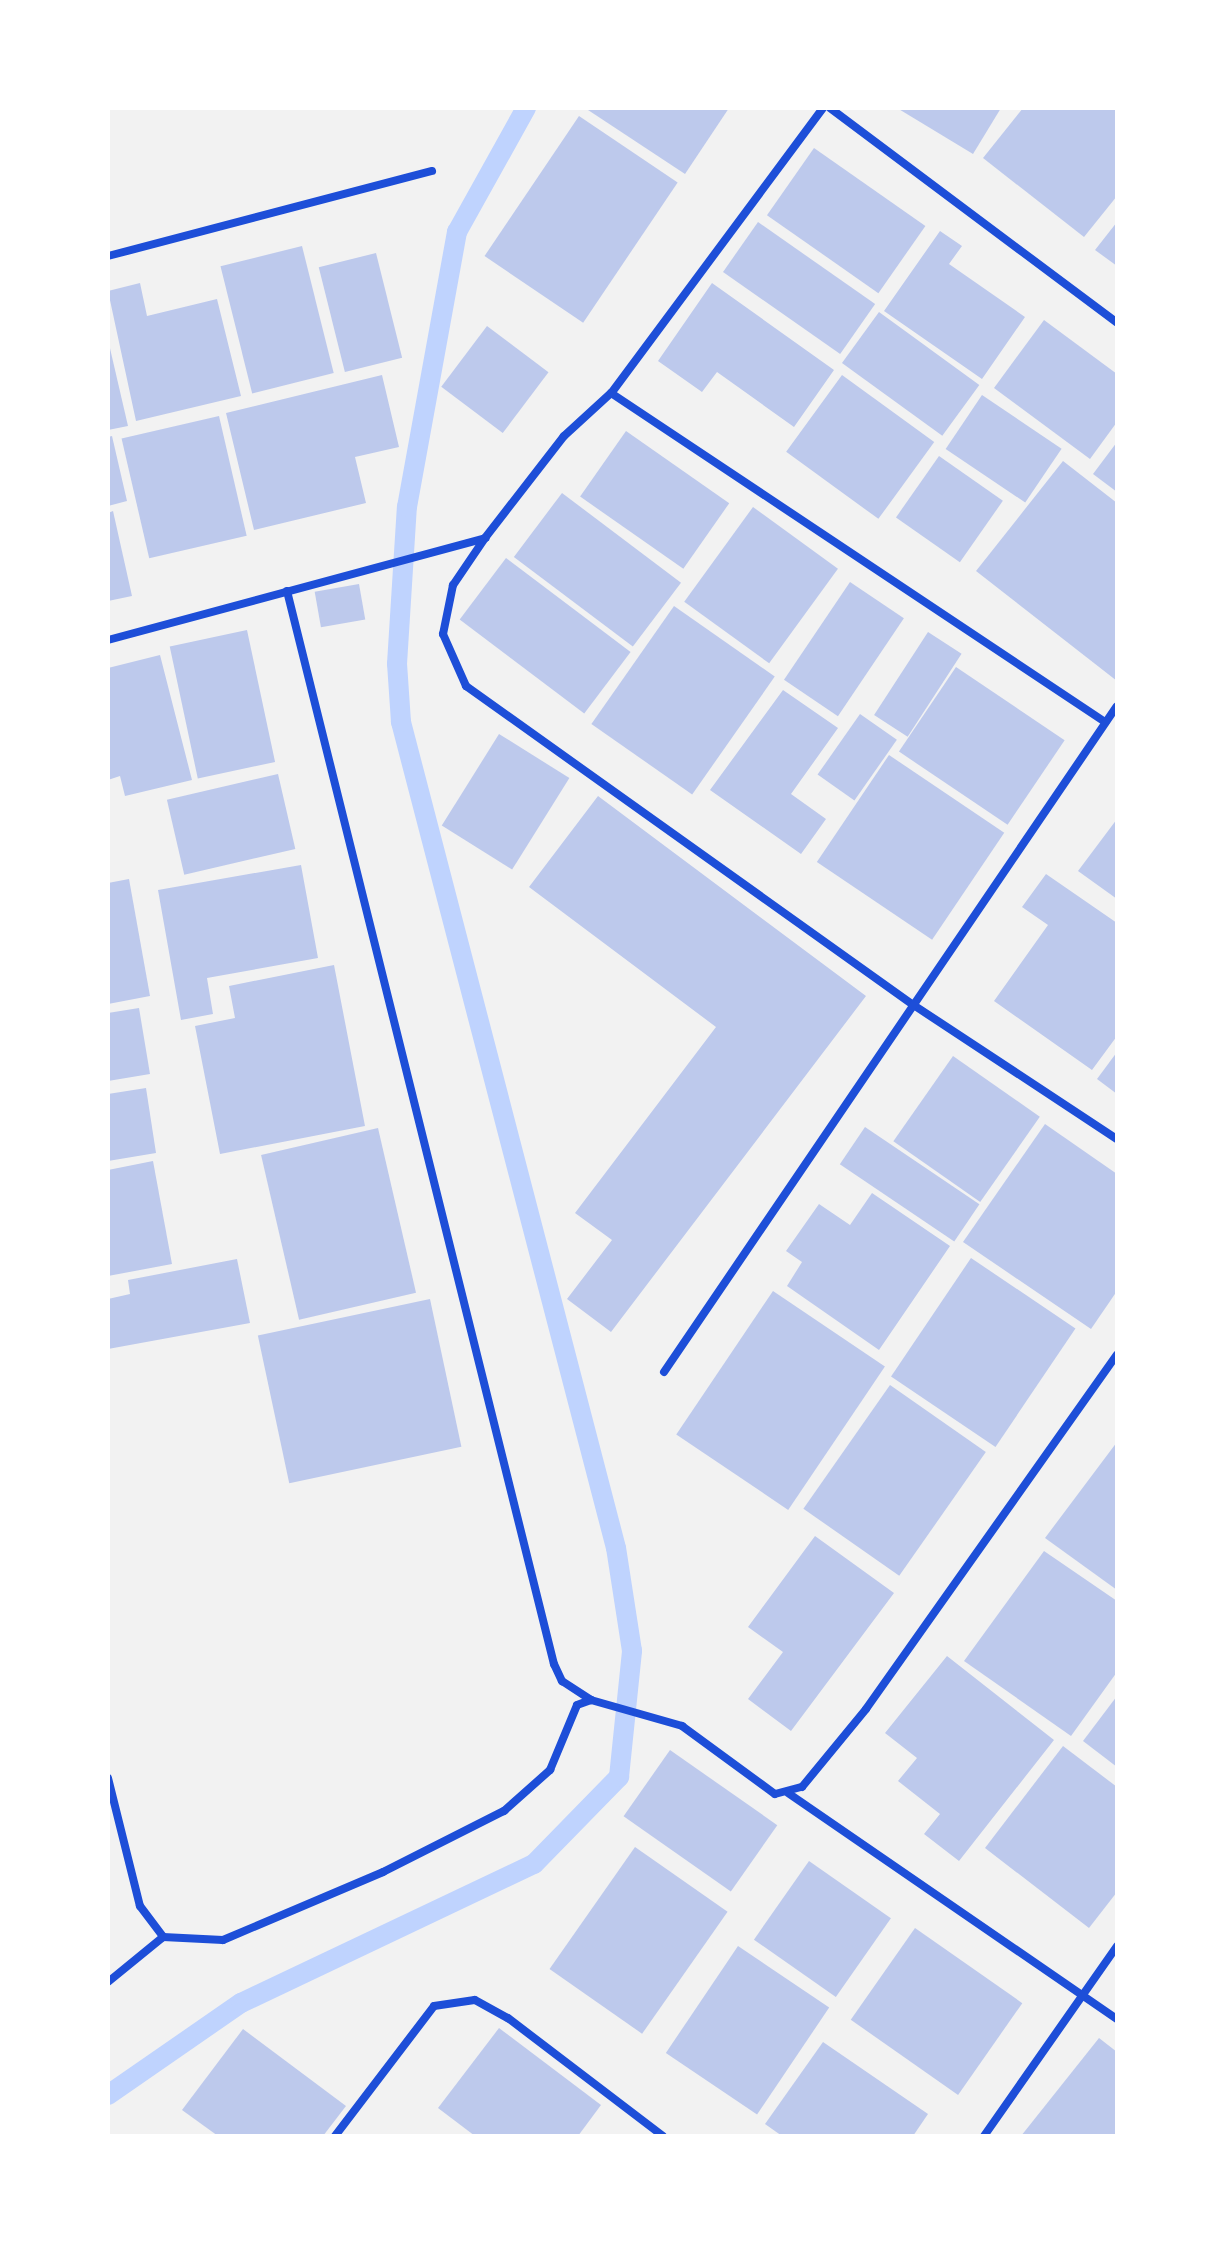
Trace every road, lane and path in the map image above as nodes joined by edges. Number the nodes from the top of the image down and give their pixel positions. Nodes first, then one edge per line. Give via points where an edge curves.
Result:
1 (823, 108) edge
2 (830, 108) edge
3 (432, 171) dead end
4 (108, 256) edge
5 (1117, 323) edge
6 (611, 393) junction
7 (485, 538) junction
8 (287, 591) junction
9 (108, 640) edge
10 (1117, 706) edge
11 (1105, 722) junction
12 (912, 1004) junction
13 (1117, 1139) edge
14 (1117, 1355) edge
15 (664, 1372) dead end
16 (591, 1700) junction
17 (108, 1778) edge
18 (788, 1793) junction
19 (163, 1937) junction
20 (1117, 1946) edge
21 (108, 1982) edge
22 (1084, 1993) junction
23 (1117, 2019) edge
24 (335, 2136) edge
25 (663, 2136) edge
26 (984, 2136) edge

1 - 6 street
2 - 5 street
3 - 4 street
6 - 7 street via 564,436
6 - 11 street
7 - 8 street
7 - 12 street via 453,585 443,634 466,686
8 - 9 street
8 - 16 street via 554,1664 562,1681
10 - 11 street
11 - 12 street
12 - 13 street
12 - 15 street
14 - 18 street via 866,1709 802,1787
16 - 18 street via 682,1726 775,1794
16 - 19 street via 577,1705 550,1770 504,1811 383,1872 223,1940
17 - 19 street via 140,1906
18 - 22 street
19 - 21 street
20 - 22 street
22 - 23 street
22 - 26 street
24 - 25 street via 434,2006 475,2000 508,2018

